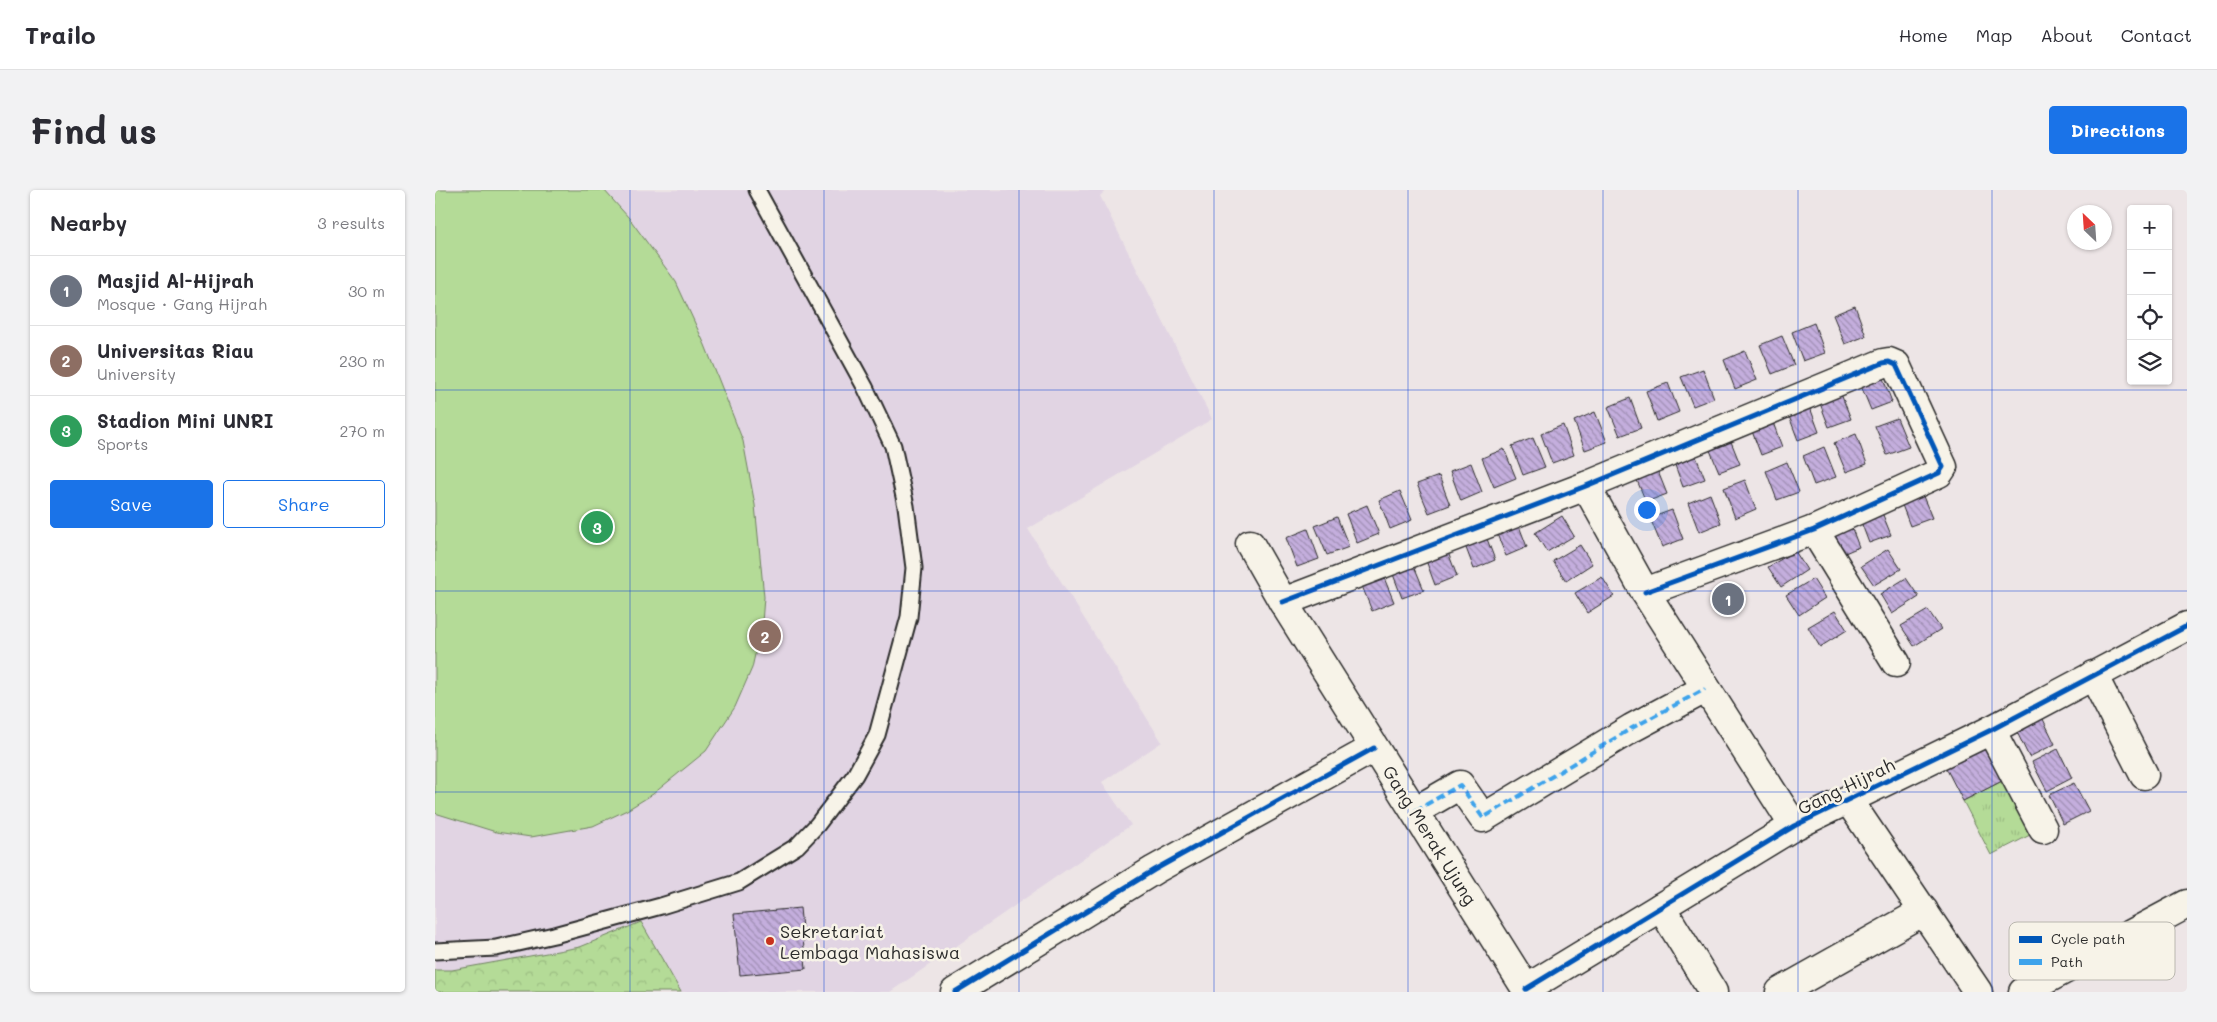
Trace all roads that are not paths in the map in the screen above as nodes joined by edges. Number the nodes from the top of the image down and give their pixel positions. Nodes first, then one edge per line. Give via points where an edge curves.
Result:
1 (757, 190) edge
2 (1586, 486) junction
3 (1814, 530) junction
4 (1250, 544) dead end
5 (1645, 592) junction
6 (1283, 602) junction
7 (2187, 626) edge
8 (1896, 663) dead end
9 (2093, 676) junction
10 (1705, 689) junction
11 (1991, 730) junction
12 (1374, 748) junction
13 (2144, 775) dead end
14 (1849, 801) junction
15 (1415, 812) junction
16 (1794, 826) junction
17 (2043, 830) dead end
18 (2187, 904) edge
19 (1661, 907) junction
20 (1924, 911) junction
21 (2153, 922) edge
22 (435, 951) edge
23 (2045, 980) edge
24 (1527, 990) edge
25 (955, 992) edge
26 (1713, 992) edge
27 (1779, 992) edge
28 (1978, 992) edge
29 (2023, 992) edge

1 - 22 lane via 865,387 893,446 906,506 914,568 909,617 877,735 855,775 797,846 739,882 554,935 496,948
2 - 3 street via 1883,363 1893,363 1943,469
2 - 5 street
2 - 6 street
3 - 5 street
3 - 8 street
4 - 6 street, Gang Merak Ujung
5 - 10 street
6 - 12 street, Gang Merak Ujung
7 - 9 street, Gang Hijrah
9 - 11 street, Gang Hijrah
9 - 13 street
10 - 15 street via 1632,728 1483,818 1460,784
10 - 16 street
11 - 14 street, Gang Hijrah
11 - 17 street
12 - 15 street, Gang Merak Ujung
12 - 25 street via 1154,870
14 - 16 street, Gang Hijrah
14 - 20 street, Gang Hijrah
15 - 24 street, Gang Merak Ujung
16 - 19 street, Gang Hijrah
18 - 21 street
19 - 24 street, Gang Hijrah
19 - 26 street
20 - 27 street
20 - 28 street, Gang Hijrah
23 - 29 street

